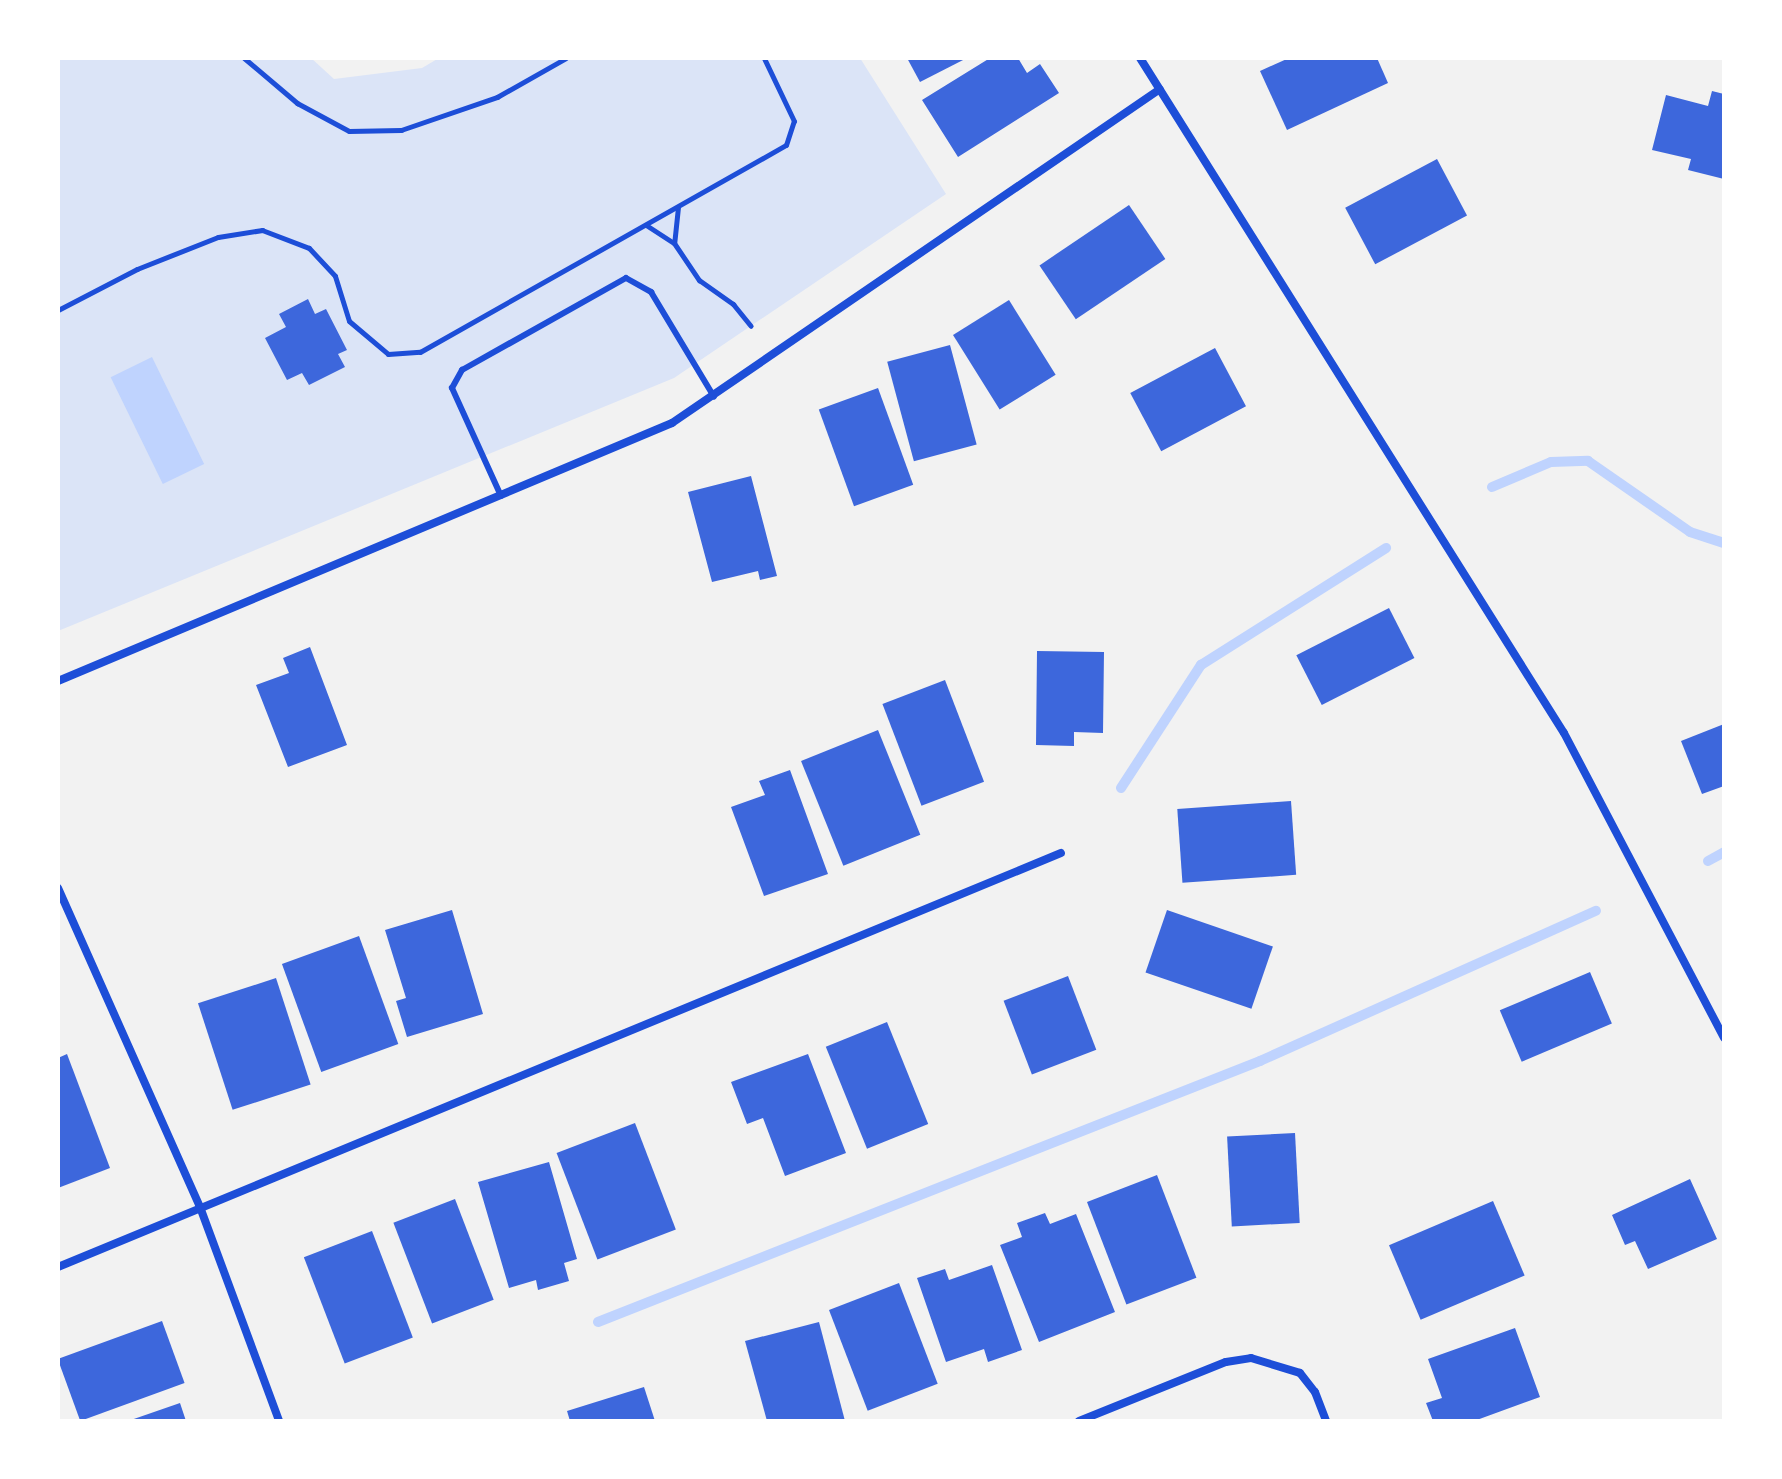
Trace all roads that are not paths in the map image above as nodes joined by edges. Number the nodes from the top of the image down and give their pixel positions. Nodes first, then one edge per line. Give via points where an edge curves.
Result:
1 (1140, 58) edge
2 (1160, 89) junction
3 (714, 397) junction
4 (501, 496) junction
5 (58, 681) edge
6 (1061, 853) dead end
7 (58, 888) edge
8 (1724, 1038) edge
9 (200, 1207) junction
10 (58, 1267) edge
11 (279, 1421) edge
12 (1079, 1421) edge
13 (1326, 1421) edge

1 - 2 street
2 - 3 street
2 - 8 street via 1564,733
3 - 4 street via 636,440
3 - 4 lane via 651,292 626,278 462,370 452,388
4 - 5 street
6 - 9 street
7 - 9 street
9 - 10 street
9 - 11 street
12 - 13 street via 1226,1362 1251,1358 1300,1373 1315,1392

